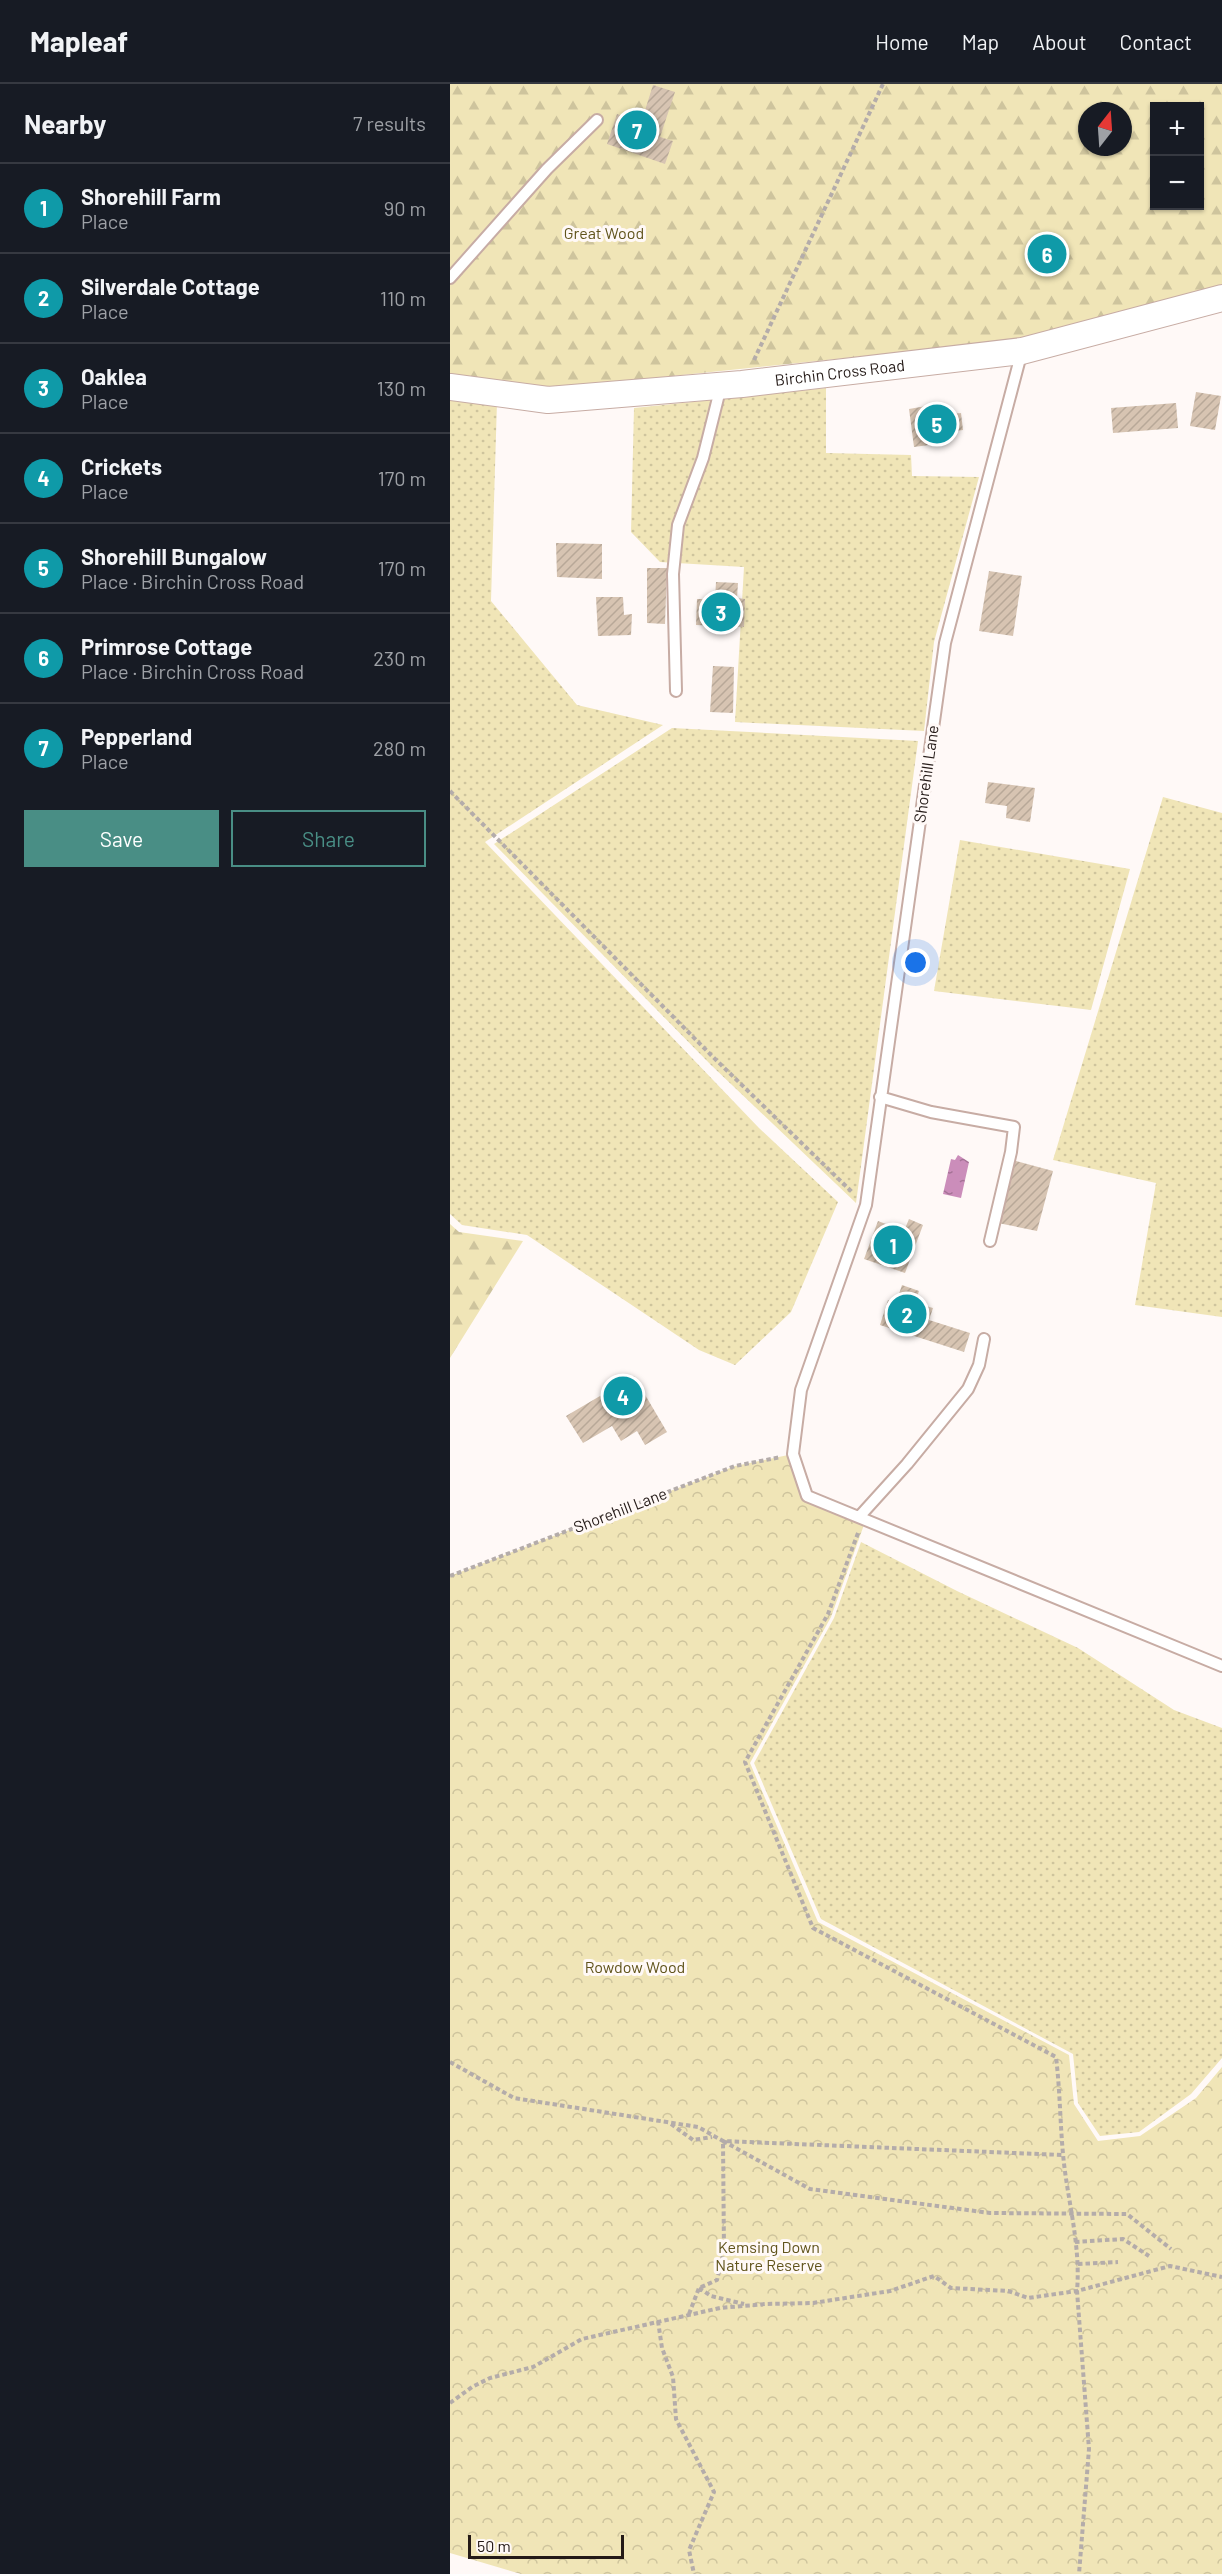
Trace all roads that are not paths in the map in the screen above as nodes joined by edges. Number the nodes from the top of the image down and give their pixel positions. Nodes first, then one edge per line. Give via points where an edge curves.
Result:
1 (597, 120) dead end
2 (450, 278) edge
3 (1222, 298) edge
4 (1022, 351) junction
5 (732, 385) junction
6 (450, 387) edge
7 (676, 691) dead end
8 (880, 1097) junction
9 (990, 1241) dead end
10 (984, 1339) dead end
11 (861, 1518) junction
12 (1222, 1665) edge

1 - 2 lane via 547,169
3 - 4 street, Birchin Cross Road
4 - 5 street, Birchin Cross Road
4 - 8 lane, Shorehill Lane via 945,644
5 - 6 street, Birchin Cross Road via 548,400
5 - 7 lane via 678,525 673,574
8 - 9 lane via 932,1112 1014,1127
8 - 11 lane, Shorehill Lane via 866,1204 801,1390 793,1454 807,1496
10 - 11 lane via 979,1365 968,1389
11 - 12 lane

